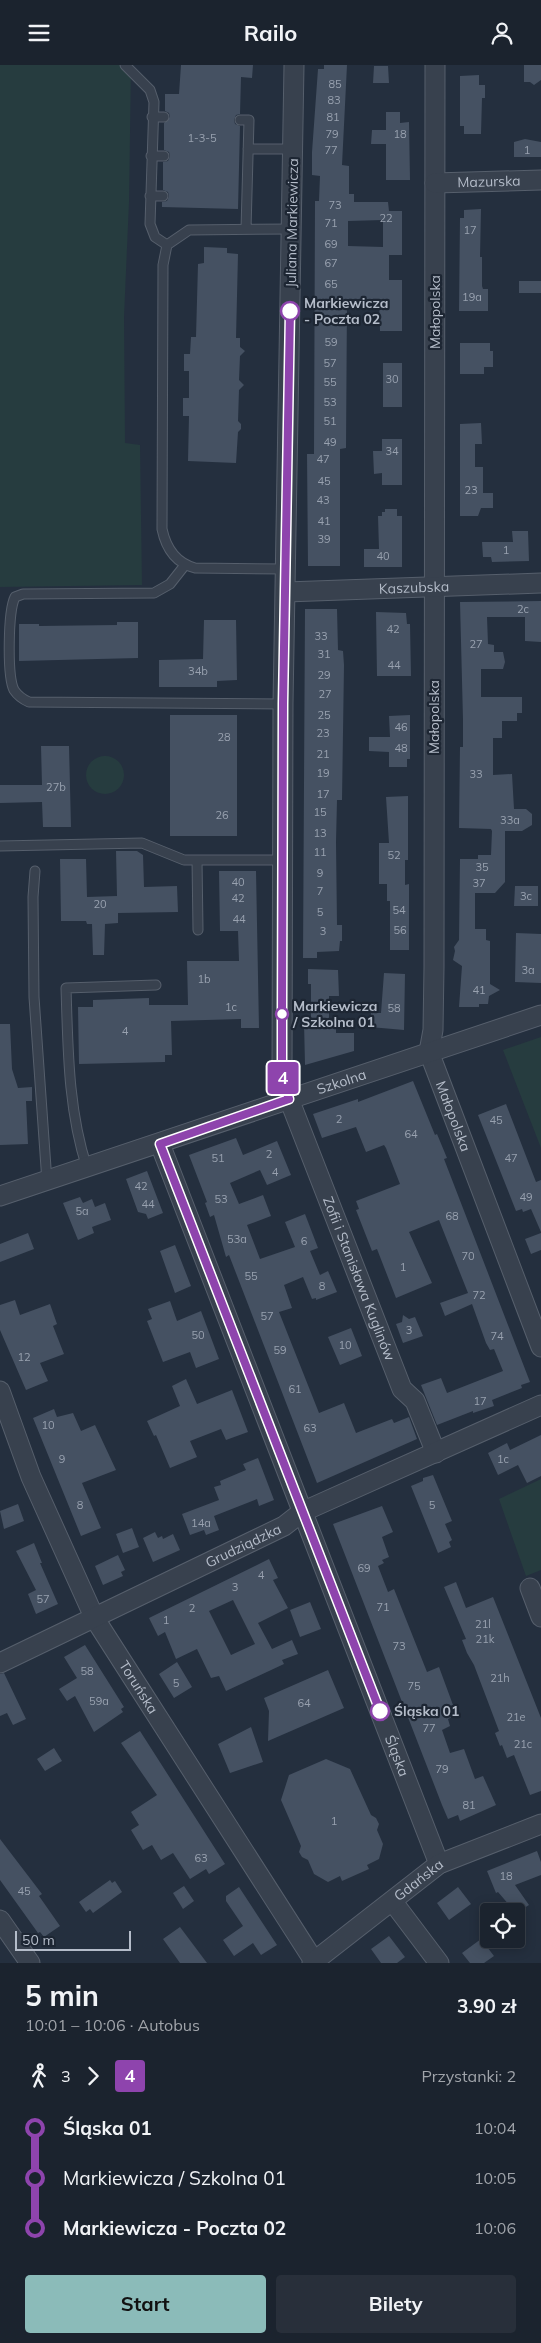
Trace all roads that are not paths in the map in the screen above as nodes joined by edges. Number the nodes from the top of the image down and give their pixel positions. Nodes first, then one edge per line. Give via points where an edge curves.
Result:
1 (125, 65) edge
2 (294, 65) edge
3 (435, 65) edge
4 (152, 117) junction
5 (164, 117) dead end
6 (240, 120) dead end
7 (293, 149) junction
8 (245, 155) junction
9 (151, 156) junction
10 (164, 156) dead end
11 (541, 180) edge
12 (435, 183) junction
13 (150, 196) junction
14 (163, 196) dead end
15 (246, 229) junction
16 (292, 229) junction
17 (167, 245) junction
18 (185, 565) junction
19 (286, 569) junction
20 (541, 583) edge
21 (434, 585) junction
22 (286, 592) junction
23 (283, 704) junction
24 (0, 846) edge
25 (197, 860) junction
26 (282, 860) junction
27 (35, 871) dead end
28 (198, 930) dead end
29 (156, 985) dead end
30 (541, 1015) edge
31 (428, 1051) junction
32 (289, 1099) junction
33 (160, 1144) junction
34 (88, 1168) junction
35 (47, 1182) junction
36 (0, 1196) edge
37 (541, 1347) edge
38 (0, 1391) edge
39 (541, 1405) edge
40 (436, 1453) junction
41 (302, 1512) junction
42 (530, 1588) dead end
43 (541, 1617) edge
44 (95, 1619) junction
45 (0, 1663) edge
46 (541, 1824) edge
47 (439, 1864) junction
48 (392, 1902) junction
49 (0, 1919) edge
50 (313, 1962) edge
51 (30, 1963) edge
52 (439, 1963) edge

1 - 4 lane via 150,91 154,102
2 - 7 street, Juliana Markiewicza
3 - 12 street, Małopolska
4 - 5 lane
4 - 9 lane
6 - 8 lane via 249,120
7 - 8 lane
7 - 16 street, Juliana Markiewicza
8 - 15 lane via 242,193
9 - 10 lane
9 - 13 lane
11 - 12 street, Mazurska
12 - 21 street, Małopolska
13 - 14 lane
13 - 17 lane via 150,224 155,237
15 - 16 lane
15 - 17 lane via 189,230
16 - 19 street, Juliana Markiewicza
17 - 18 lane via 163,265 162,529 165,543
18 - 19 lane via 212,569
18 - 23 lane via 170,584 154,593 23,594 15,597 10,617 10,671 13,688 19,697 29,702
19 - 22 street, Juliana Markiewicza
20 - 21 street, Kaszubska
21 - 22 street, Kaszubska
21 - 31 street, Małopolska via 434,967 433,1029
22 - 23 street, Juliana Markiewicza
23 - 26 street, Juliana Markiewicza
24 - 25 lane via 142,843 184,860
25 - 26 lane
25 - 28 lane
26 - 32 street, Juliana Markiewicza via 282,1070
27 - 35 lane via 32,897 34,997
29 - 34 lane via 66,988 71,1088 78,1134
30 - 31 street, Szkolna
31 - 32 street, Szkolna
31 - 37 street, Małopolska
32 - 33 street, Szkolna
32 - 40 street, Zofii i Stanisława Kuglinów via 402,1389 415,1401
33 - 34 street, Szkolna
33 - 41 street, Śląska
34 - 35 street, Szkolna
35 - 36 street, Szkolna
38 - 44 street, Toruńska via 31,1477
39 - 40 street, Grudziądzka
40 - 41 street, Grudziądzka
41 - 44 street, Grudziądzka via 284,1526
41 - 47 street, Śląska
42 - 43 street
44 - 45 street, Grudziądzka
44 - 50 street, Toruńska
46 - 47 street, Gdańska
47 - 48 street, Gdańska
48 - 50 street, Gdańska
48 - 52 street
49 - 51 street

